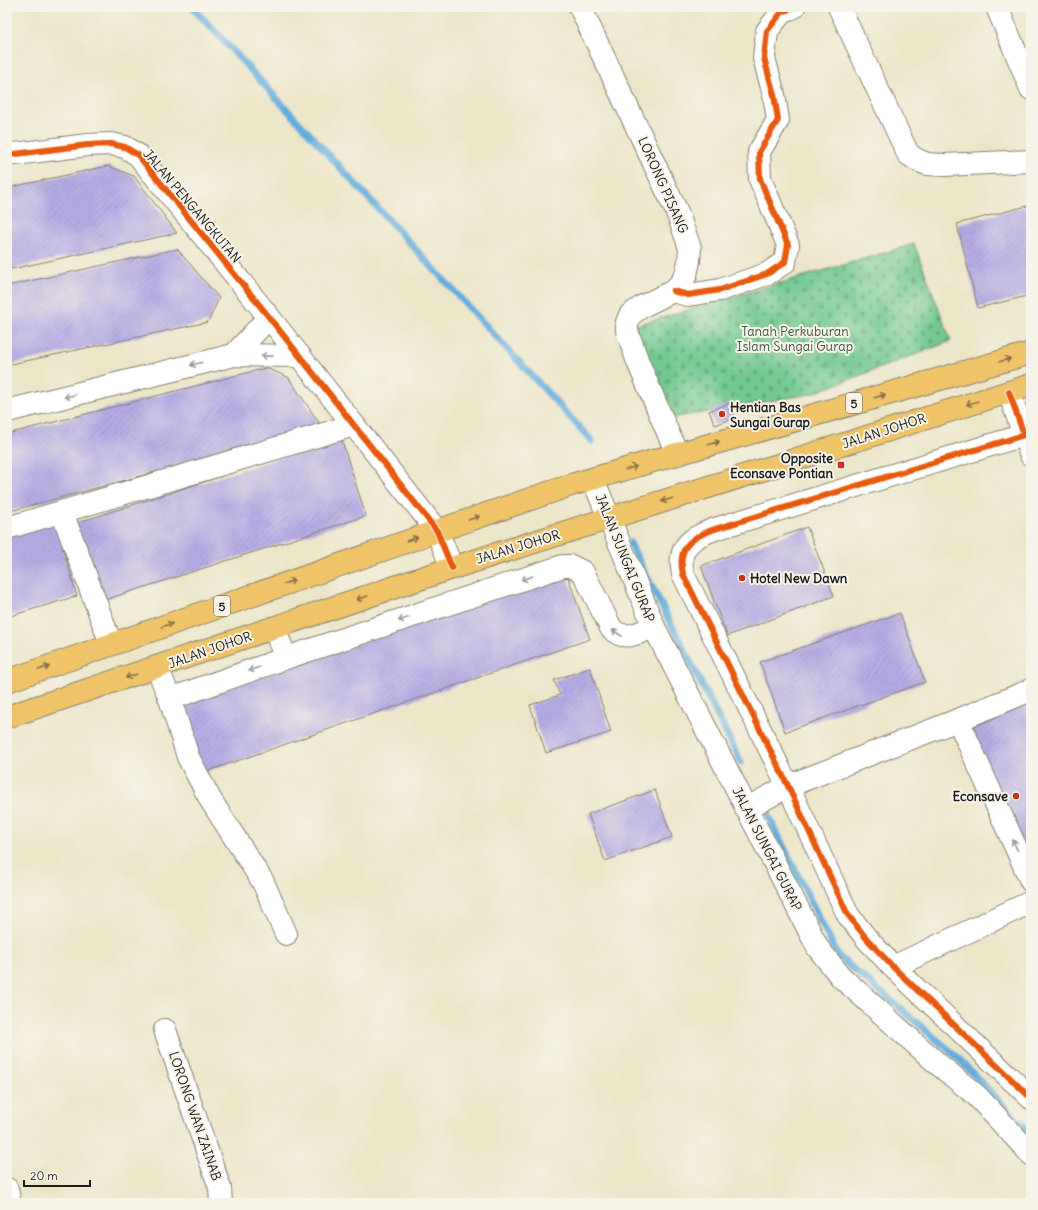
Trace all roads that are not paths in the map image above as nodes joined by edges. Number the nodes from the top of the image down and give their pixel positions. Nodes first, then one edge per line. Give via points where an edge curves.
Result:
1 (580, 7) edge
2 (794, 7) edge
3 (839, 7) edge
4 (997, 7) edge
5 (1031, 89) edge
6 (7, 155) edge
7 (1031, 161) edge
8 (673, 291) junction
9 (269, 317) junction
10 (1031, 353) edge
11 (234, 355) junction
12 (300, 356) junction
13 (1031, 386) edge
14 (1009, 392) junction
15 (7, 411) edge
16 (354, 425) junction
17 (1027, 445) edge
18 (677, 454) junction
19 (593, 479) junction
20 (62, 512) junction
21 (609, 518) junction
22 (7, 528) edge
23 (437, 531) junction
24 (452, 568) junction
25 (654, 627) junction
26 (274, 628) junction
27 (111, 644) junction
28 (286, 658) junction
29 (157, 668) junction
30 (7, 680) edge
31 (1031, 690) edge
32 (170, 698) junction
33 (7, 717) edge
34 (958, 720) junction
35 (788, 786) junction
36 (746, 809) junction
37 (1031, 881) edge
38 (1031, 902) edge
39 (286, 934) dead end
40 (893, 967) junction
41 (166, 1030) dead end
42 (1031, 1098) edge
43 (1031, 1154) edge
44 (7, 1189) edge
45 (10, 1203) edge
46 (221, 1203) edge

1 - 8 street, LORONG PISANG via 677,212 690,248 686,275
2 - 8 street via 782,12 767,31 764,58 778,120 759,152 760,178 788,245 785,262 767,274 720,290 688,295
3 - 7 street via 908,154 927,164 944,165
4 - 5 street
6 - 9 street, JALAN PENGANGKUTAN via 111,144 125,147 138,155
8 - 18 street, LORONG PISANG via 642,306 630,315 627,331
9 - 11 street
9 - 12 street, JALAN PENGANGKUTAN
18 -> 10 highway, 5
12 -> 11 street
11 -> 15 street
12 - 16 street, JALAN PENGANGKUTAN
13 - 14 highway, JALAN JOHOR
14 - 17 street
14 -> 21 highway, JALAN JOHOR
16 - 20 street
16 - 23 street, JALAN PENGANGKUTAN
17 - 35 street via 714,529 698,536 685,547 682,558 683,574
19 -> 18 highway, 5
19 - 21 street, JALAN SUNGAI GURAP
23 -> 19 highway, 5
20 - 22 street
20 - 27 street
21 - 24 highway, JALAN JOHOR
21 - 25 street, JALAN SUNGAI GURAP
23 - 24 street, JALAN PENGANGKUTAN
27 -> 23 highway, 5
24 -> 26 highway, JALAN JOHOR
25 -> 28 street via 627,636 615,633 583,572 571,566 563,566
25 - 36 street, JALAN SUNGAI GURAP
26 - 28 street
26 - 29 highway, JALAN JOHOR
30 -> 27 highway, 5
28 -> 32 street
29 - 32 street
29 -> 33 highway, JALAN JOHOR
31 - 34 street
32 - 39 street via 188,756 210,799 263,882
34 - 35 street
37 -> 34 street
35 - 36 street
35 - 40 street via 848,915
36 - 43 street, JALAN SUNGAI GURAP via 818,948 841,977 977,1096
38 - 40 street
40 - 42 street
41 - 46 street, LORONG WAN ZAINAB via 220,1188
44 - 45 street

